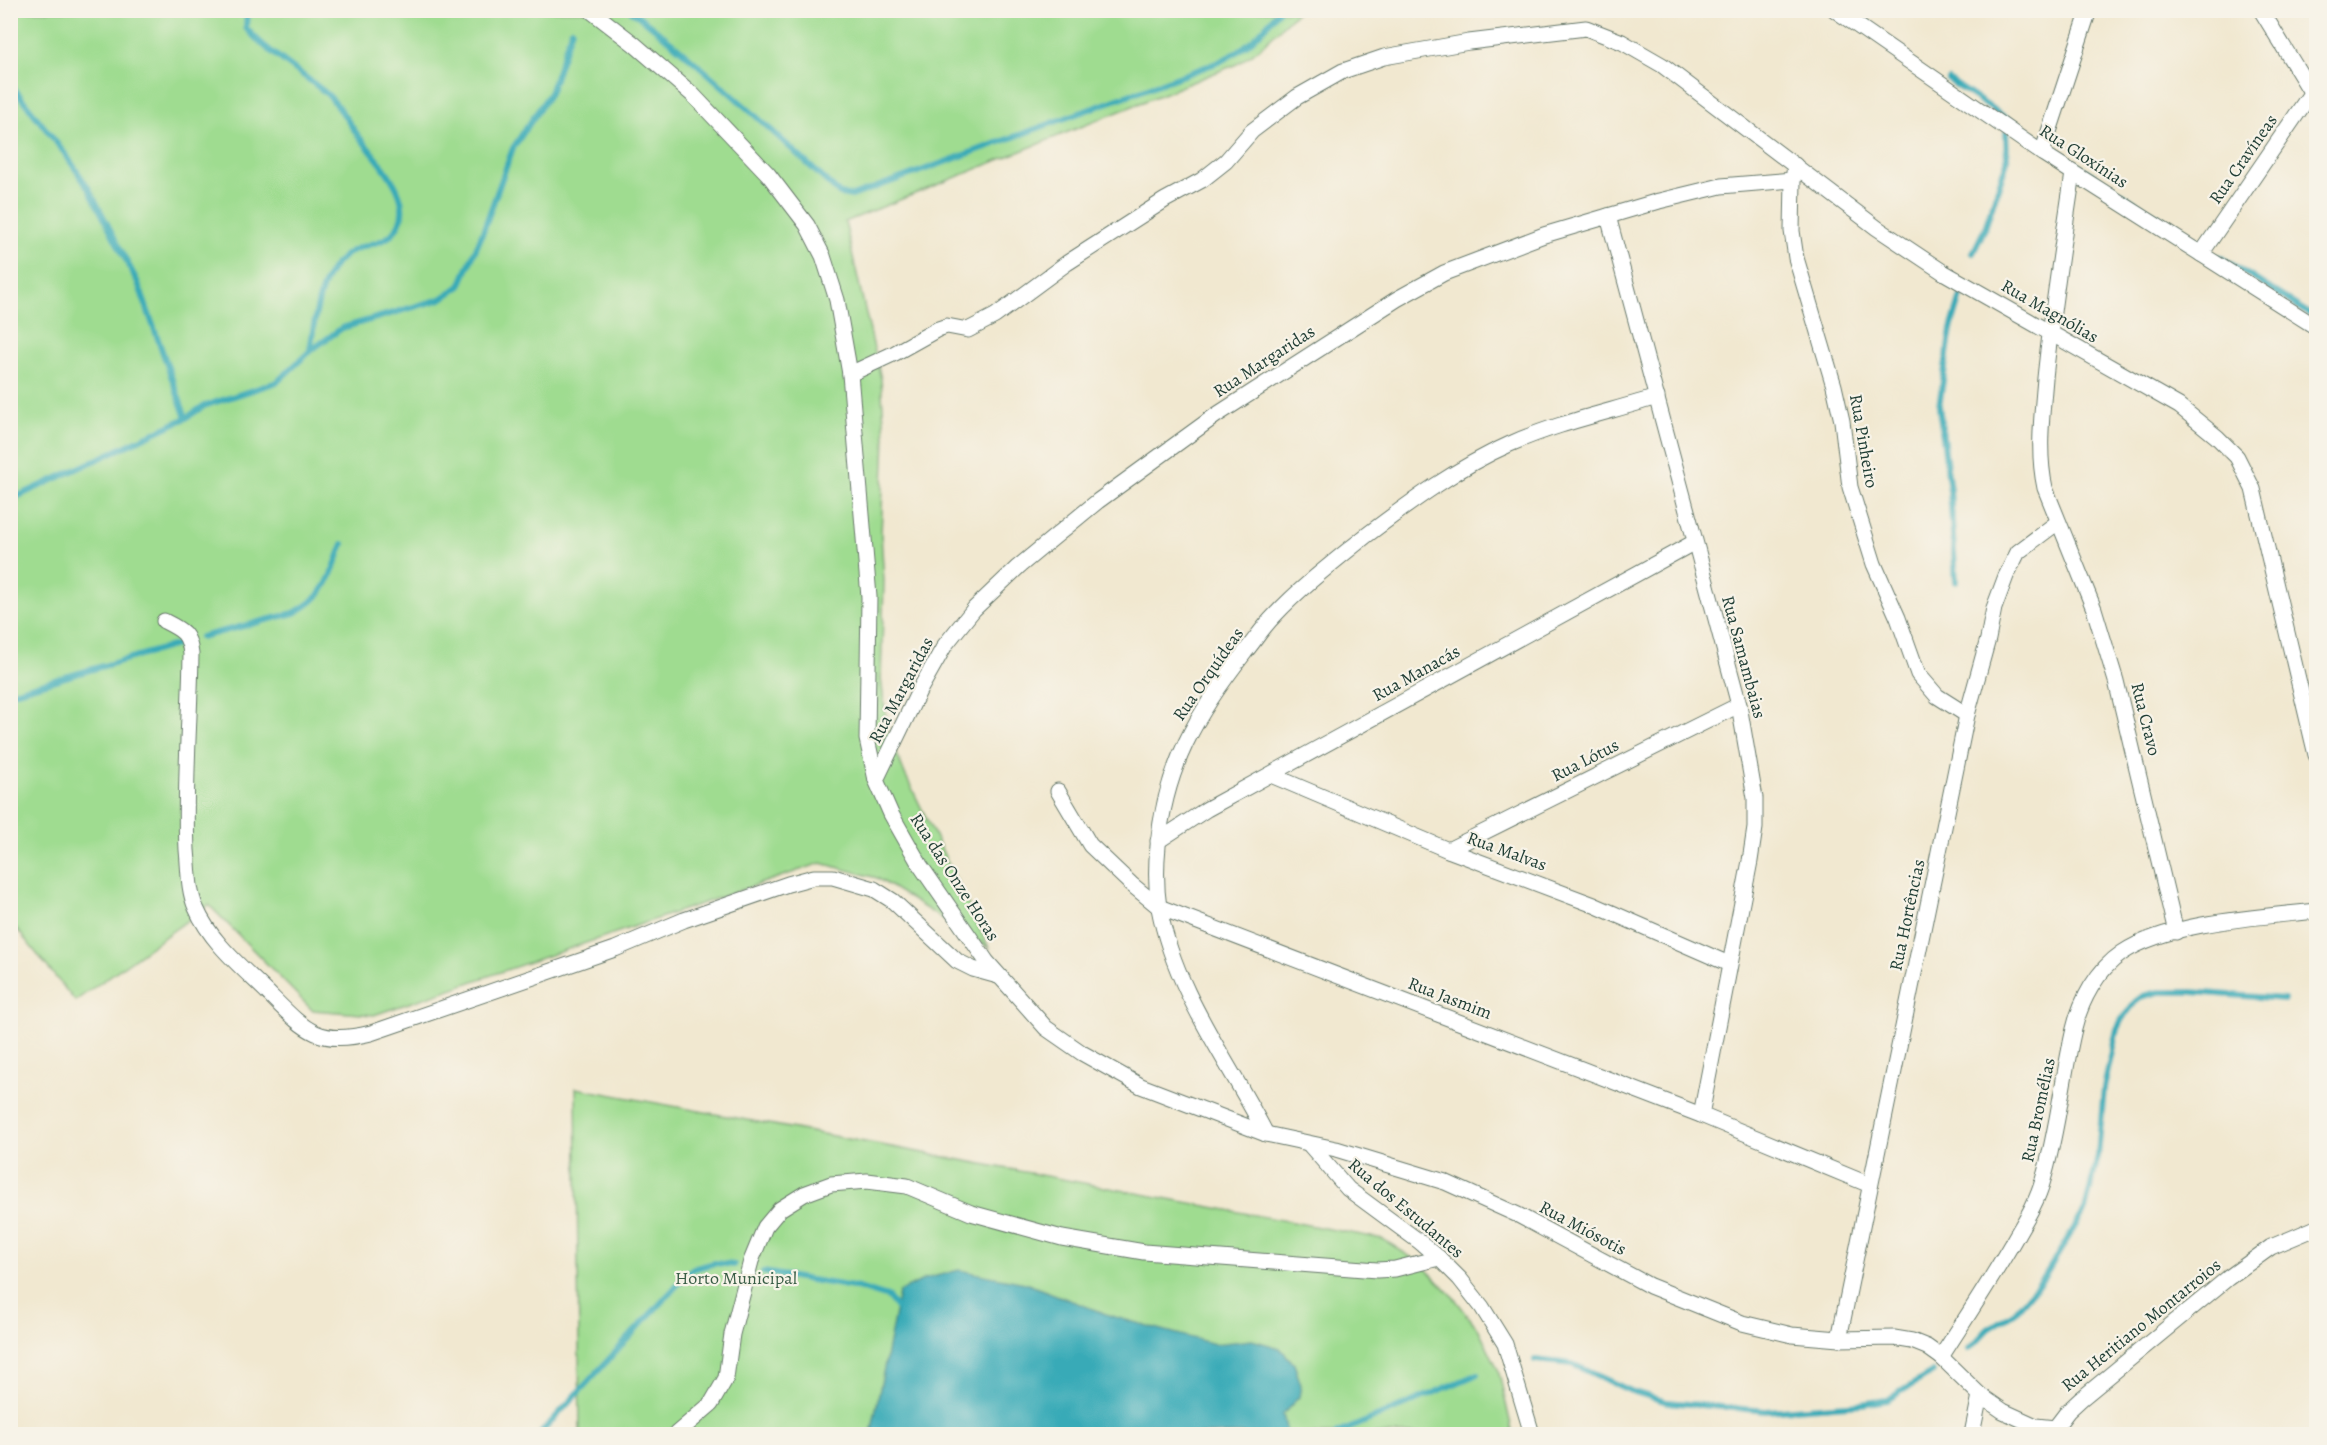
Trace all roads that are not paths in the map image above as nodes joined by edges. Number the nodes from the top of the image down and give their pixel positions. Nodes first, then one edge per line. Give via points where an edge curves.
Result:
1 (590, 10) edge
2 (1834, 10) edge
3 (2089, 10) edge
4 (2261, 10) edge
5 (2315, 93) edge
6 (2042, 153) junction
7 (1794, 172) junction
8 (2073, 173) junction
9 (1608, 216) junction
10 (2201, 254) junction
11 (2316, 327) edge
12 (2049, 333) junction
13 (850, 374) junction
14 (1657, 397) junction
15 (2058, 522) junction
16 (1694, 543) junction
17 (164, 621) dead end
18 (1738, 705) junction
19 (1967, 715) junction
20 (2316, 755) edge
21 (1271, 775) junction
22 (876, 780) junction
23 (1059, 791) dead end
24 (1158, 841) junction
25 (1448, 850) junction
26 (1159, 907) junction
27 (2316, 911) edge
28 (2176, 932) junction
29 (1729, 964) junction
30 (998, 975) junction
31 (1701, 1115) junction
32 (1266, 1134) junction
33 (1309, 1144) junction
34 (1870, 1185) junction
35 (2316, 1228) edge
36 (1439, 1258) junction
37 (1839, 1339) junction
38 (1941, 1357) junction
39 (1980, 1395) junction
40 (2054, 1431) edge
41 (676, 1434) edge
42 (1532, 1434) edge
43 (1972, 1434) edge

1 - 13 street, Rua das Onze Horas via 693,94 768,174 807,225 823,256 837,300
2 - 6 street, Rua Gloxínias
3 - 6 street
4 - 5 street
5 - 10 street, Rua Cravíneas
6 - 8 street, Rua Gloxínias
7 - 9 street, Rua Margaridas via 1721,186
7 - 12 street, Rua Magnólias via 1943,272
7 - 13 street, Rua Magnólias via 1662,65 1622,42 1586,28 1384,57 1343,71 1297,97 1252,132 1202,180 1067,263 995,316 968,330 947,326 938,329
7 - 19 street, Rua Pinheiro via 1792,231 1796,258 1834,386 1850,487 1874,564 1918,674 1936,696
8 - 10 street, Rua Gloxínias
8 - 12 street, Rua Cravo
9 - 14 street, Rua Samambaias
9 - 22 street, Rua Margaridas via 1444,273 1397,299 1215,416 1098,501 1018,567 952,636 919,691
10 - 11 street, Rua Gloxínias
12 - 15 street, Rua Cravo via 2040,439 2045,489
12 - 20 street, Rua Magnólias via 2179,406 2237,457 2253,489
13 - 22 street, Rua das Onze Horas via 869,597 867,739
14 - 16 street, Rua Samambaias
14 - 24 street, Rua Orquídeas via 1512,443 1483,457 1405,506 1320,573 1273,617 1208,702 1173,770 1161,812
15 - 19 street, Rua Hortências via 2018,552 2006,576
15 - 28 street, Rua Cravo via 2094,609 2116,681
16 - 18 street, Rua Samambaias
16 - 21 street, Rua Manacás
17 - 30 street via 188,637 192,654 185,816 195,906 221,946 284,1010 312,1032 330,1038 371,1033 814,877 833,877 874,889 893,901 957,961
18 - 25 street, Rua Lótus
18 - 29 street, Rua Samambaias via 1755,798 1755,828
19 - 34 street, Rua Hortências
21 - 24 street, Rua Manacás
21 - 25 street, Rua Malvas
22 - 30 street, Rua das Onze Horas via 920,865
23 - 26 street, Rua Jasmim via 1090,845
24 - 26 street, Rua Orquídeas
25 - 29 street, Rua Malvas via 1594,905
26 - 31 street, Rua Jasmim
26 - 32 street, Rua Orquídeas via 1179,975 1198,1016
27 - 28 street, Rua Bromélias
28 - 38 street, Rua Bromélias via 2140,943 2121,954 2093,984 2074,1028 2053,1140 2036,1202
29 - 31 street, Rua Samambaias
30 - 32 street, Rua das Onze Horas via 1046,1028 1082,1053 1141,1086
31 - 34 street, Rua Jasmim
32 - 33 street
33 - 36 street, Rua dos Estudantes via 1348,1189
33 - 37 street, Rua Miósotis via 1445,1182 1518,1215 1650,1286 1742,1323 1792,1335
34 - 37 street, Rua Hortências
35 - 40 street, Rua Heritiano Montarroios via 2271,1246 2228,1278 2080,1399
36 - 41 street via 1377,1270 1144,1252 1039,1232 971,1213 907,1186 867,1181 831,1184 780,1209 765,1227 751,1261 732,1334 726,1378 711,1404
36 - 42 street, Rua dos Estudantes via 1482,1307 1505,1344
37 - 38 street via 1912,1341
38 - 39 street, Rua Heritiano Montarroios
39 - 40 street, Rua Heritiano Montarroios via 2023,1422
39 - 43 street

